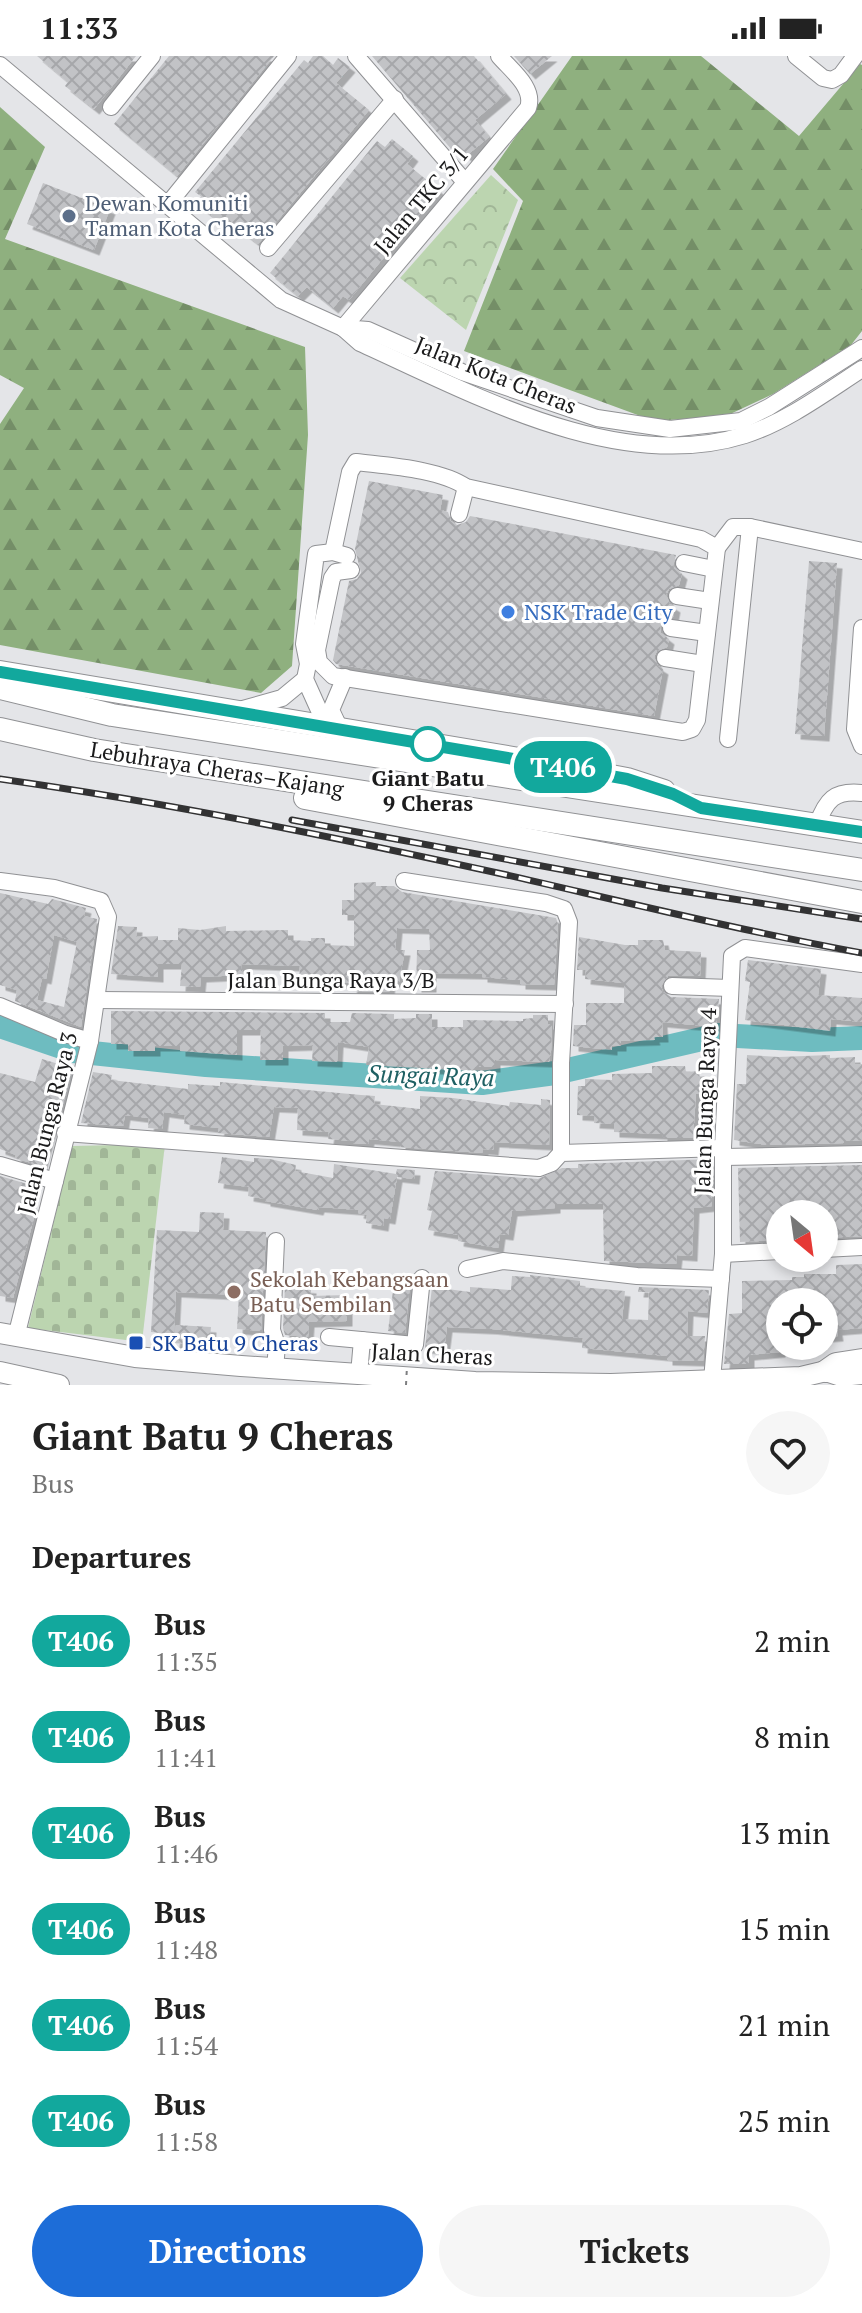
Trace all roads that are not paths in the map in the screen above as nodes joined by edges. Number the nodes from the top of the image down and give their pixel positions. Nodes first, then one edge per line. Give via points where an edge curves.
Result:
1 (152, 56) edge
2 (288, 56) edge
3 (356, 56) edge
4 (499, 56) edge
5 (796, 56) edge
6 (855, 56) edge
7 (0, 65) edge
8 (395, 99) junction
9 (111, 107) dead end
10 (465, 182) junction
11 (169, 203) junction
12 (268, 248) dead end
13 (343, 328) junction
14 (862, 348) edge
15 (862, 369) edge
16 (466, 487) junction
17 (459, 514) dead end
18 (750, 527) junction
19 (717, 548) junction
20 (862, 551) edge
21 (344, 559) junction
22 (684, 563) dead end
23 (714, 569) junction
24 (677, 596) dead end
25 (710, 601) junction
26 (671, 628) dead end
27 (862, 628) edge
28 (707, 633) junction
29 (665, 658) dead end
30 (310, 664) junction
31 (703, 664) junction
32 (0, 672) edge
33 (345, 677) junction
34 (0, 688) edge
35 (234, 711) junction
36 (334, 728) junction
37 (0, 729) edge
38 (728, 739) dead end
39 (862, 746) edge
40 (94, 750) junction
41 (862, 793) edge
42 (701, 808) junction
43 (817, 825) junction
44 (862, 832) edge
45 (862, 870) edge
46 (0, 881) edge
47 (404, 881) dead end
48 (862, 902) edge
49 (862, 964) edge
50 (672, 986) dead end
51 (730, 988) junction
52 (98, 1000) junction
53 (565, 1004) junction
54 (0, 1006) edge
55 (90, 1041) junction
56 (65, 1133) junction
57 (723, 1152) junction
58 (561, 1153) junction
59 (862, 1154) edge
60 (0, 1165) edge
61 (55, 1181) junction
62 (276, 1241) dead end
63 (862, 1247) edge
64 (838, 1248) edge
65 (766, 1252) edge
66 (723, 1254) junction
67 (467, 1269) dead end
68 (422, 1278) dead end
69 (721, 1279) junction
70 (8, 1335) edge
71 (329, 1337) dead end
72 (362, 1340) junction
73 (862, 1360) edge
74 (275, 1369) junction
75 (826, 1371) junction
76 (0, 1372) edge
77 (359, 1374) junction
78 (862, 1374) edge
79 (712, 1380) junction
80 (801, 1381) edge
81 (59, 1385) edge

1 - 9 street
2 - 11 street
3 - 8 street
4 - 10 street, Jalan TKC 3/1 via 531,99
5 - 6 street via 832,80
7 - 11 street, Jalan Kota Cheras
8 - 10 street
8 - 12 street
10 - 13 street, Jalan TKC 3/1
11 - 13 street, Jalan Kota Cheras via 281,300
13 - 14 street, Jalan Kota Cheras via 368,330 462,372 597,418 670,429 741,421
13 - 15 street, Jalan Kota Cheras via 360,343 524,415 595,437 644,444 713,443 746,435 777,422
16 - 17 street
16 - 19 street via 701,539
16 - 21 street via 356,462 350,472
18 - 19 street via 733,527
18 - 20 street
18 - 38 street
19 - 23 street
21 - 30 street via 332,578
21 - 30 street via 316,554 304,644
22 - 23 street
23 - 25 street
24 - 25 street
25 - 28 street
26 - 28 street
27 - 39 street via 855,729
28 - 31 street
29 - 31 street
30 - 33 street via 319,662 333,676
30 - 35 street via 282,698
30 - 36 street
31 - 33 street via 697,720 683,732
32 - 35 highway
33 - 36 street via 331,710
34 - 42 highway, Lebuhraya Cheras–Kajang via 112,715
35 - 36 highway
36 - 42 highway via 627,779
37 - 40 highway, Lebuhraya Cheras–Kajang
40 - 45 highway, Lebuhraya Cheras–Kajang
40 - 48 highway via 133,766
41 - 43 street via 844,791 831,799
42 - 43 highway, Lebuhraya Cheras–Kajang
43 - 44 highway, Lebuhraya Cheras–Kajang
46 - 52 street, Jalan Bunga Raya 3 via 101,901 108,917
47 - 53 street via 564,909 569,922
49 - 51 street, Jalan Bunga Raya 4 via 745,948 732,956
50 - 51 street
51 - 57 street, Jalan Bunga Raya 4
52 - 53 street, Jalan Bunga Raya 3/B
52 - 55 street, Jalan Bunga Raya 3
53 - 58 street
54 - 55 street
55 - 56 street, Jalan Bunga Raya 3
56 - 58 street via 539,1168
56 - 61 street, Jalan Bunga Raya 3
57 - 58 street
57 - 59 street
57 - 66 street, Jalan Bunga Raya 4
60 - 61 street
61 - 70 street, Jalan Bunga Raya 3
62 - 74 street
63 - 64 street
65 - 66 street
66 - 69 street, Jalan Bunga Raya 4
67 - 69 street via 503,1261
68 - 72 street via 415,1345
69 - 79 street, Jalan Bunga Raya 4
70 - 74 main road, Jalan Cheras via 135,1357
71 - 72 street
72 - 77 street
73 - 75 highway
74 - 77 main road, Jalan Cheras
75 - 78 main road, Jalan Cheras
75 - 80 main road, Jalan Cheras
76 - 81 main road
77 - 79 main road, Jalan Cheras via 536,1383
79 - 80 main road, Jalan Cheras

